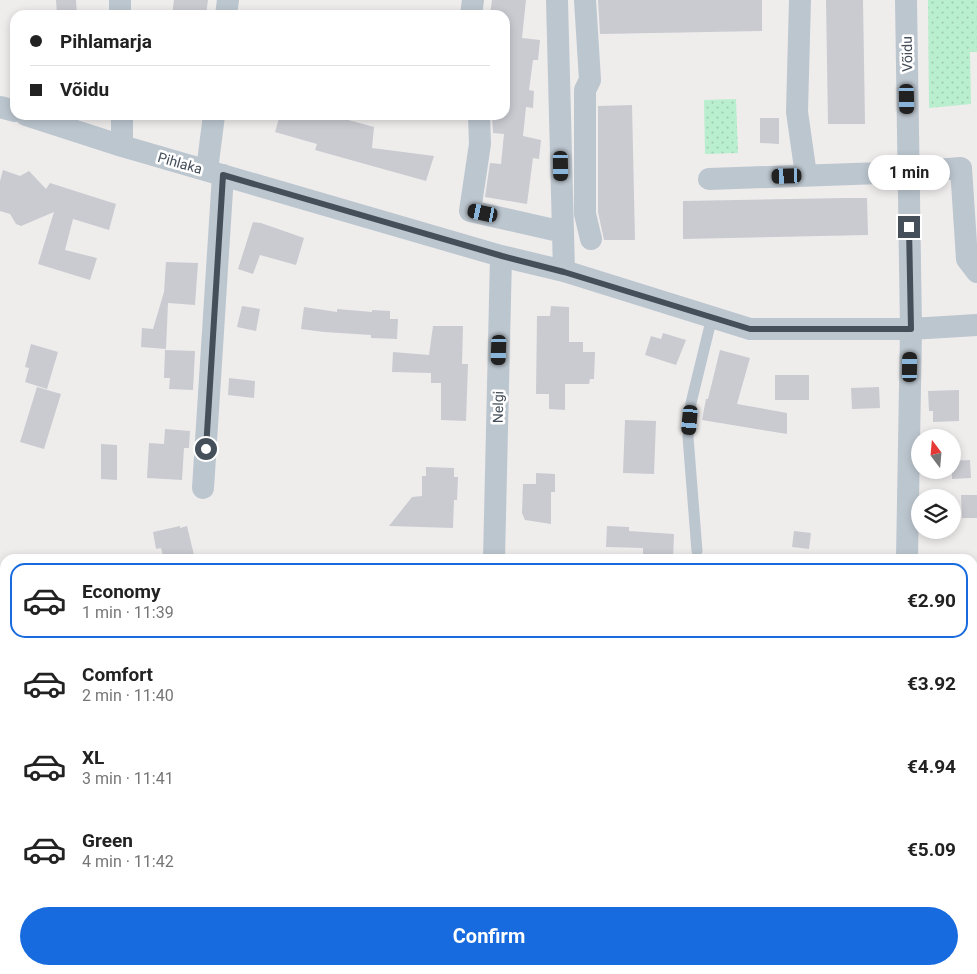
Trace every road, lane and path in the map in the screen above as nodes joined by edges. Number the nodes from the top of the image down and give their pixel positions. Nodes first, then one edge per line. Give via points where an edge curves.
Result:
1 (557, 0) edge
2 (585, 0) edge
3 (800, 0) edge
4 (906, 0) edge
5 (41, 120) edge
6 (122, 120) edge
7 (214, 120) edge
8 (479, 120) edge
9 (122, 146) junction
10 (969, 168) edge
11 (908, 172) junction
12 (215, 173) junction
13 (806, 175) junction
14 (709, 179) dead end
15 (563, 232) junction
16 (591, 239) dead end
17 (502, 256) junction
18 (564, 272) junction
19 (977, 272) edge
20 (712, 317) junction
21 (977, 325) edge
22 (911, 329) junction
23 (203, 488) dead end
24 (697, 550) dead end
25 (494, 554) edge
26 (908, 554) edge

1 - 15 street
2 - 16 street via 590,80 585,90 585,214
3 - 13 street via 797,112
4 - 11 street, Võidu
5 - 9 street, Pihlaka
6 - 9 street
7 - 12 street
8 - 15 street via 480,144 470,211
9 - 12 street, Pihlaka
10 - 11 street
10 - 19 street via 967,259
11 - 13 street
11 - 22 street, Võidu
12 - 17 street, Pihlaka
12 - 23 street
13 - 14 street
15 - 18 street
17 - 18 street, Pihlaka
17 - 25 street, Nelgi
18 - 20 street, Pihlaka
20 - 22 street, Pihlaka via 750,329
20 - 24 lane via 691,403 688,437
21 - 22 street, Pihlaka
22 - 26 street, Võidu

